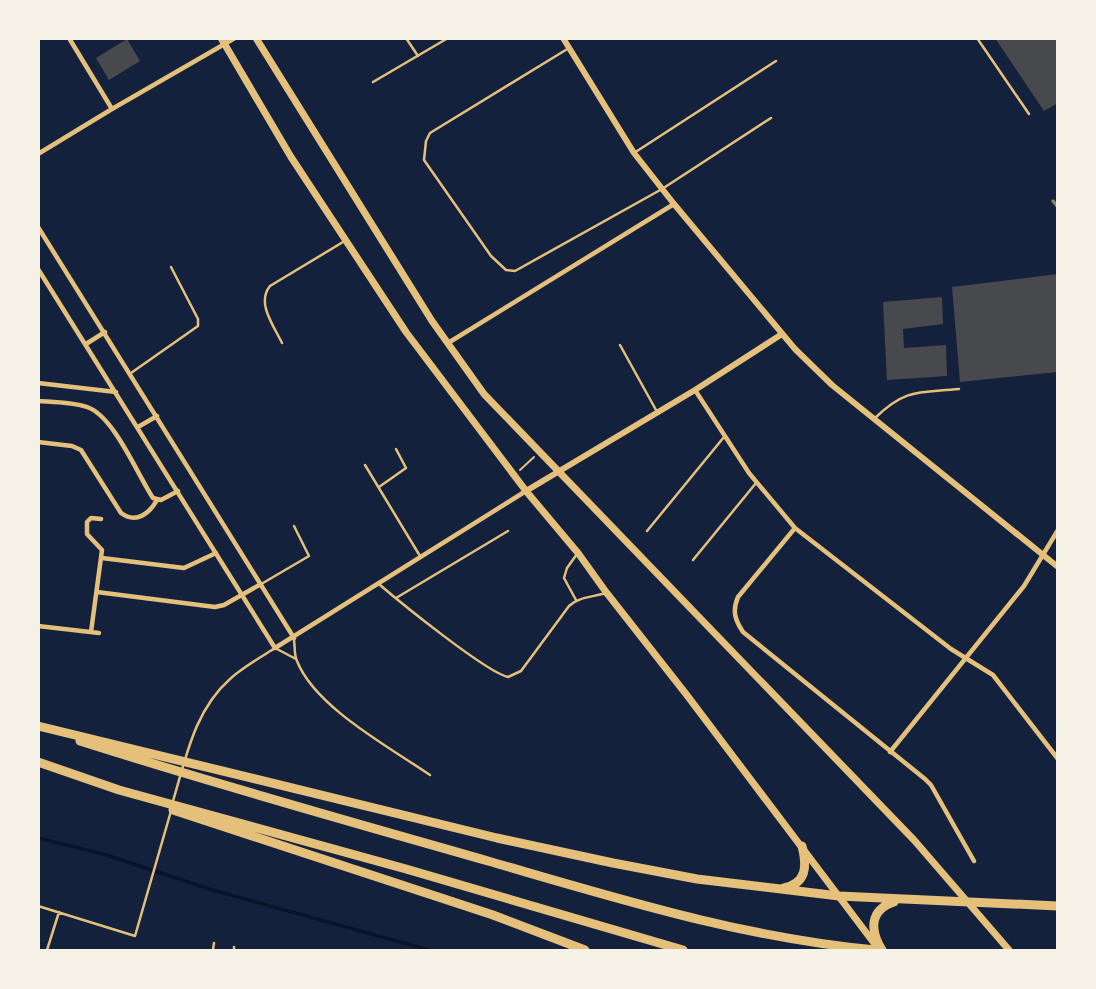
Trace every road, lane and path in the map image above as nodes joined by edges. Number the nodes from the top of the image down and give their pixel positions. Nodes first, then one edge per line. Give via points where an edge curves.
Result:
1 (69, 38) edge
2 (235, 38) edge
3 (256, 38) edge
4 (406, 38) edge
5 (447, 38) edge
6 (563, 38) edge
7 (977, 38) edge
8 (223, 42) edge
9 (569, 48) junction
10 (418, 56) junction
11 (776, 61) dead end
12 (373, 82) dead end
13 (112, 109) junction
14 (1029, 114) dead end
15 (771, 118) dead end
16 (634, 152) junction
17 (38, 154) edge
18 (662, 189) junction
19 (674, 204) junction
20 (38, 227) edge
21 (346, 241) junction
22 (171, 267) dead end
23 (38, 269) edge
24 (106, 332) junction
25 (782, 334) junction
26 (282, 343) dead end
27 (448, 343) junction
28 (86, 344) junction
29 (620, 345) dead end
30 (131, 373) junction
31 (38, 383) edge
32 (959, 389) dead end
33 (695, 390) junction
34 (117, 392) junction
35 (38, 401) edge
36 (657, 413) junction
37 (157, 416) junction
38 (875, 418) junction
39 (138, 427) junction
40 (724, 437) junction
41 (38, 442) edge
42 (396, 449) dead end
43 (540, 452) junction
44 (365, 465) dead end
45 (560, 471) junction
46 (514, 475) junction
47 (756, 483) junction
48 (379, 487) junction
49 (178, 491) junction
50 (526, 491) junction
51 (157, 500) junction
52 (101, 519) dead end
53 (295, 526) dead end
54 (795, 528) junction
55 (1058, 530) edge
56 (508, 531) dead end
57 (647, 531) dead end
58 (216, 553) junction
59 (578, 553) junction
60 (1041, 555) junction
61 (420, 556) junction
62 (102, 558) junction
63 (692, 560) dead end
64 (1058, 567) edge
65 (377, 582) junction
66 (261, 584) junction
67 (97, 592) junction
68 (606, 592) junction
69 (242, 595) junction
70 (396, 598) junction
71 (576, 600) junction
72 (38, 626) edge
73 (91, 632) junction
74 (99, 633) dead end
75 (294, 638) junction
76 (275, 648) junction
77 (966, 657) junction
78 (296, 659) junction
79 (38, 727) edge
80 (890, 752) junction
81 (1058, 759) edge
82 (38, 762) edge
83 (430, 775) dead end
84 (119, 790) junction
85 (802, 846) junction
86 (974, 861) dead end
87 (775, 889) junction
88 (839, 897) junction
89 (900, 901) junction
90 (969, 903) junction
91 (1058, 905) edge
92 (38, 906) edge
93 (59, 912) junction
94 (214, 943) dead end
95 (47, 950) edge
96 (213, 950) edge
97 (585, 950) edge
98 (683, 950) edge
99 (879, 950) edge
100 (1009, 950) edge

1 - 13 street
2 - 8 street
3 - 27 main road
4 - 10 lane
5 - 10 lane
6 - 9 street
7 - 14 lane
8 - 13 street
8 - 21 main road
9 - 16 street
9 - 18 lane via 430,133 424,160 491,256 506,270 515,271
10 - 12 lane
11 - 16 lane
13 - 17 street
15 - 18 lane
16 - 18 street
18 - 19 street
19 - 25 street
19 - 27 street
20 - 24 street
21 - 26 lane via 265,292 265,307
21 - 46 main road via 406,332
22 - 30 lane via 198,326
23 - 28 street
24 - 28 street
24 - 30 street
25 - 33 street
25 - 38 street via 812,367
27 - 43 main road via 484,394
28 - 34 street
29 - 36 lane
30 - 37 street
31 - 34 street
32 - 38 lane via 906,395
33 - 36 street
33 - 40 street
34 - 39 street
35 - 51 street via 85,406 100,414
36 - 45 street
37 - 39 street
37 - 66 street
38 - 60 street
39 - 49 street
40 - 47 street
40 - 57 lane
41 - 51 street via 81,450 128,518 136,519
42 - 48 lane via 406,468
43 - 45 main road
43 - 46 path
44 - 48 lane
45 - 50 street
45 - 90 main road via 879,802
46 - 50 main road
47 - 54 street
47 - 63 lane
48 - 61 lane
49 - 51 street
49 - 58 street
50 - 59 main road
50 - 61 street
52 - 62 street via 89,520 86,530 100,547
53 - 66 lane via 309,556
54 - 77 street
54 - 80 street via 738,597 734,609 738,625
55 - 60 street
56 - 70 lane
58 - 62 street via 184,568
58 - 69 street
59 - 68 main road
59 - 71 lane via 564,575
60 - 64 street
60 - 77 street via 1029,578
61 - 65 street
62 - 67 street
65 - 70 lane
65 - 75 street
66 - 69 street
66 - 75 street
67 - 69 street via 215,607
67 - 73 street
68 - 71 lane
68 - 85 main road
69 - 76 street
70 - 71 lane via 508,677 521,671
72 - 73 street
73 - 74 street
75 - 76 street
75 - 78 lane
76 - 78 lane
76 - 93 lane via 228,681 206,707 192,737 135,936
77 - 80 street
77 - 81 street via 993,675
78 - 83 lane via 307,681 341,714
79 - 87 highway via 497,838 697,879
79 - 99 highway via 269,799 650,908 796,940
80 - 86 street via 930,785
82 - 84 highway
84 - 97 highway
84 - 98 highway
85 - 87 highway via 804,875 796,884
85 - 88 main road
87 - 88 highway
88 - 89 highway
88 - 99 main road
89 - 90 highway
89 - 99 highway via 882,907 874,918
90 - 91 highway
90 - 100 main road
92 - 93 lane
93 - 95 lane
94 - 96 lane

